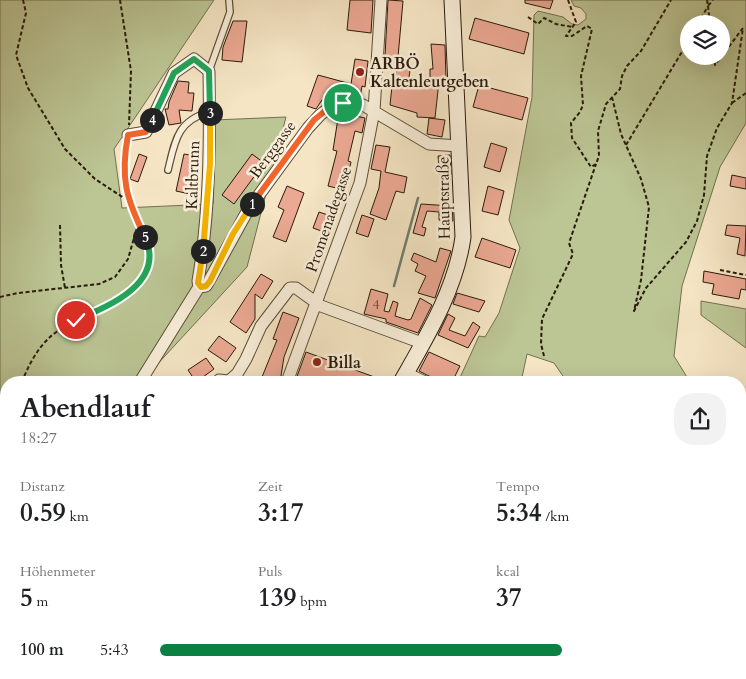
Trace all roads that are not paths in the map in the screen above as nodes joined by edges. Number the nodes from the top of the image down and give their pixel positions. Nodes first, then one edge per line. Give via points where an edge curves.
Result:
1 (229, 0) edge
2 (381, 0) edge
3 (452, 0) edge
4 (209, 71) junction
5 (374, 111) junction
6 (210, 112) junction
7 (128, 135) road end
8 (460, 146) junction
9 (168, 170) dead end
10 (199, 286) junction
11 (316, 303) junction
12 (422, 343) junction
13 (144, 376) edge
14 (234, 376) edge
15 (289, 376) edge
16 (405, 376) edge

1 - 4 lane via 230,12
2 - 5 street, Promenadegasse
3 - 8 main road, Hauptstraße
4 - 6 street, Kaltbrunn
4 - 7 street via 194,59 174,73 146,132
5 - 8 street, Berggasse via 429,144
5 - 10 street, Berggasse via 356,103 343,103 314,120 248,210 208,284
5 - 11 street, Promenadegasse via 360,183
6 - 9 lane via 192,119 180,130
6 - 10 street, Kaltbrunn via 210,164
8 - 12 main road, Hauptstraße via 461,253 446,296
10 - 13 street, Berggasse
11 - 12 street
11 - 14 street via 296,288 286,290 261,326
11 - 15 street, Promenadegasse
12 - 16 main road, Hauptstraße

